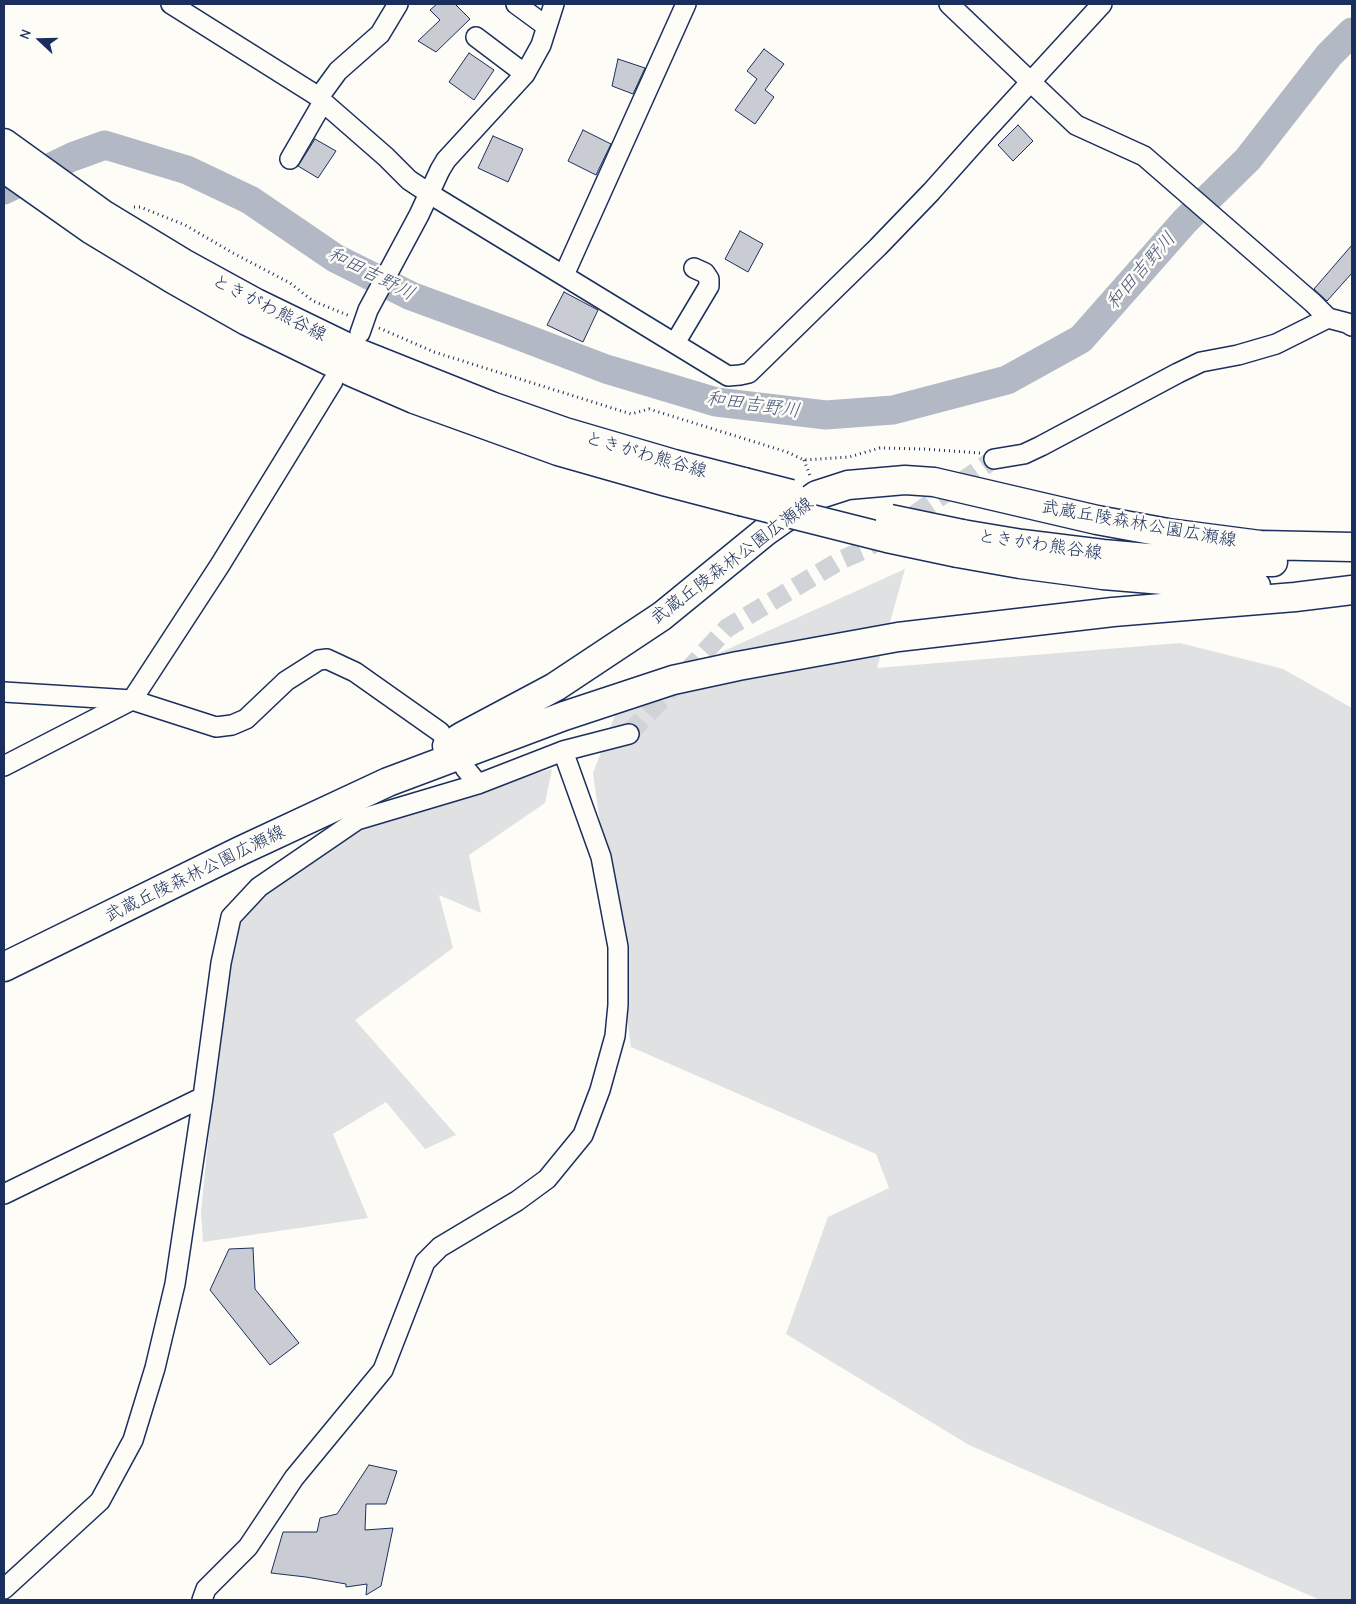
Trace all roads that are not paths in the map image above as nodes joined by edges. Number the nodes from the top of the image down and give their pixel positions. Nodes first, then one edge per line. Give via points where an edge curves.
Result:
1 (171, 4) edge
2 (398, 4) edge
3 (516, 4) edge
4 (554, 4) edge
5 (686, 4) edge
6 (949, 4) edge
7 (1102, 4) edge
8 (546, 26) junction
9 (476, 37) dead end
10 (525, 74) junction
11 (1030, 83) junction
12 (321, 99) junction
13 (4, 143) edge
14 (290, 159) dead end
15 (4, 168) edge
16 (430, 194) junction
17 (93, 219) junction
18 (694, 268) dead end
19 (564, 276) junction
20 (1328, 318) junction
21 (364, 321) road end
22 (1352, 326) edge
23 (675, 343) junction
24 (333, 381) dead end
25 (994, 459) tunnel mouth
26 (960, 543) junction
27 (1352, 548) edge
28 (1352, 560) edge
29 (1352, 584) edge
30 (1352, 590) edge
31 (4, 692) edge
32 (132, 700) junction
33 (440, 732) dead end
34 (629, 734) tunnel mouth
35 (563, 751) junction
36 (4, 766) edge
37 (465, 768) dead end
38 (388, 782) junction
39 (478, 784) junction
40 (4, 968) edge
41 (203, 1097) junction
42 (4, 1194) edge
43 (4, 1589) edge
44 (202, 1600) edge

1 - 12 street
2 - 12 street via 380,34 338,70
3 - 8 street
4 - 8 street
5 - 19 street
6 - 11 street
7 - 11 street
8 - 10 street via 541,45
9 - 10 street
10 - 16 street via 446,160
11 - 20 street via 1076,125 1144,156
11 - 23 street via 925,199 749,373 728,376
12 - 14 street
12 - 16 street via 409,180
13 - 17 main road, ときがわ熊谷線
15 - 17 main road, ときがわ熊谷線
16 - 19 street
16 - 21 street
17 - 26 main road, ときがわ熊谷線, bridge via 363,355 491,406 674,464 742,491 892,520
18 - 23 street via 705,273 709,286
19 - 23 street
20 - 22 street
20 - 25 street via 1276,344 1201,362 1024,454
24 - 32 street via 220,566
26 - 28 main road, ときがわ熊谷線 via 1210,562
26 - 29 main road, ときがわ熊谷線 via 1020,564 1158,580 1247,586
27 - 38 main road, 武蔵丘陵森林公園広瀬線 via 1260,545 1168,533 934,482 905,480 848,485 817,495 766,531 662,616 555,687 463,736
30 - 38 main road, 武蔵丘陵森林公園広瀬線 via 1294,598 1113,612 898,637 738,666 673,680 608,701
31 - 32 street
32 - 33 street via 216,727 232,725 246,719 286,681 319,660 327,659 354,672
32 - 36 street
34 - 35 street
35 - 39 street
35 - 44 street via 601,858 618,947 618,1005 614,1036 600,1090 583,1135 547,1179 440,1247 424,1262 383,1370 294,1478 248,1547 206,1589
37 - 39 street
38 - 40 main road, 武蔵丘陵森林公園広瀬線
39 - 41 street via 357,820 259,887 237,911 232,917 221,964
41 - 42 street
41 - 43 street via 175,1284 155,1368 133,1440 100,1501

